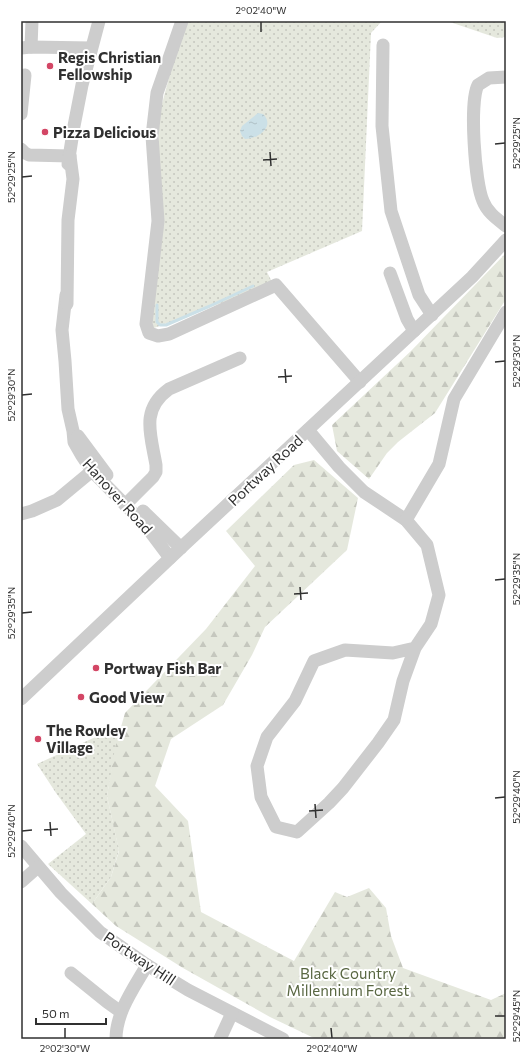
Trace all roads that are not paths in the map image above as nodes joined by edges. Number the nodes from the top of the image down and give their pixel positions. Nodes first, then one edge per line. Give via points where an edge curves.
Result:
1 (32, 21) edge
2 (99, 21) edge
3 (182, 21) edge
4 (383, 45) dead end
5 (26, 47) edge
6 (91, 48) junction
7 (25, 75) dead end
8 (506, 76) edge
9 (21, 114) edge
10 (21, 149) edge
11 (70, 156) junction
12 (506, 226) edge
13 (506, 240) edge
14 (390, 273) dead end
15 (506, 312) edge
16 (432, 315) junction
17 (414, 332) junction
18 (240, 358) dead end
19 (360, 382) junction
20 (308, 430) junction
21 (96, 468) junction
22 (128, 502) junction
23 (21, 514) edge
24 (406, 520) junction
25 (181, 548) junction
26 (170, 558) junction
27 (416, 648) junction
28 (21, 699) edge
29 (21, 846) edge
30 (38, 867) junction
31 (21, 882) edge
32 (147, 965) junction
33 (71, 973) dead end
34 (121, 1012) junction
35 (232, 1013) junction
36 (116, 1039) edge
37 (220, 1039) edge
38 (282, 1039) edge

1 - 5 street
2 - 6 street, Hanover Road
3 - 19 street via 157,93 152,136 158,221 146,324 149,333 158,336 169,334 276,285
4 - 16 street via 382,126 391,211 419,295
5 - 6 street
6 - 11 street, Hanover Road
7 - 9 street
8 - 12 street via 489,78 478,85 473,113 481,197 489,212
10 - 11 street via 29,154
11 - 21 street, Hanover Road via 64,184 68,220 66,295 62,330 68,409 74,442 82,456
13 - 16 street, Portway Road
14 - 17 street
15 - 24 street via 454,399 439,464
16 - 17 street, Portway Road
17 - 19 street, Portway Road
18 - 22 street via 160,395 150,413 149,423 156,472
19 - 20 street, Portway Road
20 - 24 street via 364,492
20 - 25 street, Portway Road
21 - 22 street, Hanover Road via 110,479
21 - 23 street via 57,500 32,512
22 - 25 street, Hanover Road
22 - 26 street, Hanover Road
24 - 27 street via 427,545 439,595 431,624
25 - 26 street, Portway Road
26 - 28 street, Portway Road
27 - 27 street via 403,680 394,720 374,749 343,788 297,832 276,827 261,797 257,766 267,737 295,701 314,661 345,650 393,653
29 - 30 street, Portway Hill
30 - 31 street
30 - 32 street, Portway Hill via 100,932
32 - 34 street
32 - 35 street, Portway Hill
33 - 34 street
34 - 36 street
35 - 37 street
35 - 38 street, Portway Hill

